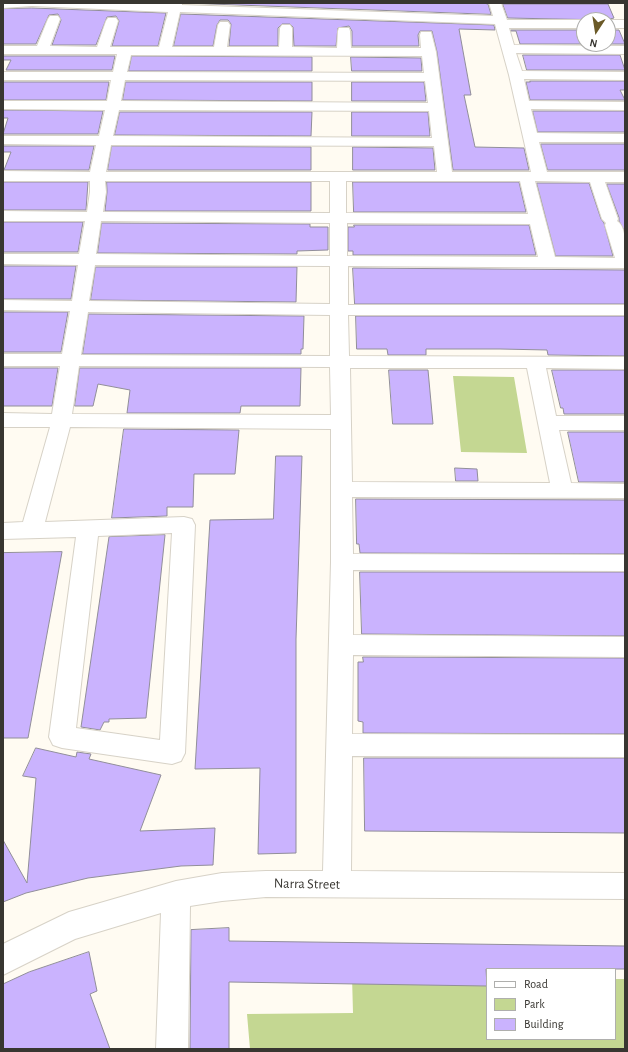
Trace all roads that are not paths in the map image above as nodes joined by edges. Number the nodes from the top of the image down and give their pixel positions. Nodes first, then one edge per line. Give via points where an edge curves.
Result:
1 (29, 3) edge
2 (35, 3) edge
3 (495, 3) edge
4 (3, 4) edge
5 (176, 6) edge
6 (54, 19) dead end
7 (112, 21) dead end
8 (501, 22) junction
9 (576, 24) edge
10 (224, 25) dead end
11 (286, 28) dead end
12 (344, 31) dead end
13 (426, 35) dead end
14 (509, 49) junction
15 (3, 50) edge
16 (42, 50) junction
17 (102, 50) junction
18 (125, 50) junction
19 (166, 50) junction
20 (625, 50) edge
21 (220, 51) junction
22 (285, 51) junction
23 (344, 51) junction
24 (429, 52) junction
25 (516, 75) junction
26 (3, 76) edge
27 (120, 76) junction
28 (625, 76) edge
29 (432, 77) junction
30 (3, 105) edge
31 (523, 105) junction
32 (113, 106) junction
33 (625, 106) edge
34 (436, 107) junction
35 (531, 137) junction
36 (625, 138) edge
37 (3, 140) edge
38 (105, 141) junction
39 (440, 142) junction
40 (3, 176) edge
41 (98, 176) junction
42 (338, 176) junction
43 (446, 176) junction
44 (533, 177) junction
45 (596, 177) junction
46 (625, 177) edge
47 (536, 215) dead end
48 (3, 216) edge
49 (94, 217) junction
50 (338, 218) junction
51 (3, 259) edge
52 (87, 260) junction
53 (339, 261) junction
54 (548, 262) junction
55 (625, 262) edge
56 (3, 305) edge
57 (80, 305) junction
58 (339, 310) junction
59 (625, 310) edge
60 (3, 360) edge
61 (72, 361) junction
62 (340, 363) junction
63 (535, 363) junction
64 (625, 363) edge
65 (3, 420) edge
66 (62, 420) junction
67 (340, 422) junction
68 (548, 423) junction
69 (625, 423) edge
70 (341, 490) junction
71 (562, 491) junction
72 (625, 491) edge
73 (88, 528) junction
74 (32, 529) junction
75 (3, 531) edge
76 (342, 562) junction
77 (625, 563) edge
78 (340, 645) junction
79 (625, 647) edge
80 (339, 745) junction
81 (625, 746) edge
82 (337, 884) junction
83 (625, 886) edge
84 (176, 895) junction
85 (3, 960) edge
86 (172, 1049) edge

1 - 4 street
2 - 5 street
3 - 8 street
5 - 8 street
5 - 19 street
6 - 16 street
7 - 17 street
8 - 9 street
8 - 14 street
10 - 21 street
11 - 22 street
12 - 23 street
13 - 24 street
14 - 20 street
14 - 25 street
15 - 16 street
16 - 17 street
17 - 18 street
18 - 19 street
18 - 27 street
19 - 21 street
21 - 22 street
22 - 23 street
23 - 24 street
24 - 29 street
25 - 28 street
25 - 31 street
26 - 27 street
27 - 29 street
27 - 32 street
29 - 34 street
30 - 32 street
31 - 33 street
31 - 35 street
32 - 34 street
32 - 38 street
34 - 39 street
35 - 36 street
35 - 44 street
37 - 38 street
38 - 39 street
38 - 41 street
39 - 43 street
40 - 41 street
41 - 42 street
41 - 49 street
42 - 43 street
42 - 50 street
43 - 44 street
44 - 45 street
44 - 47 street
45 - 46 street
45 - 55 street
48 - 49 street
49 - 50 street
49 - 52 street
50 - 53 street
50 - 54 street via 537,219
51 - 52 street
52 - 53 street
52 - 57 street
53 - 54 street
53 - 58 street
54 - 55 street
56 - 57 street
57 - 58 street
57 - 61 street
58 - 59 street
58 - 62 street
60 - 61 street
61 - 62 street
61 - 66 street
62 - 63 street
62 - 67 street
63 - 64 street
63 - 68 street
65 - 66 street
66 - 67 street
66 - 74 street
67 - 70 street
68 - 69 street
68 - 71 street
70 - 71 street
70 - 76 street
71 - 72 street
73 - 73 street via 62,737 172,753 184,525
73 - 74 street
74 - 75 street
76 - 77 street
76 - 78 street
78 - 79 street
78 - 80 street
80 - 81 street
80 - 82 street
82 - 83 street, Narra Street
82 - 84 street, Narra Street via 222,887
84 - 85 street, Narra Street via 69,926
84 - 86 street

